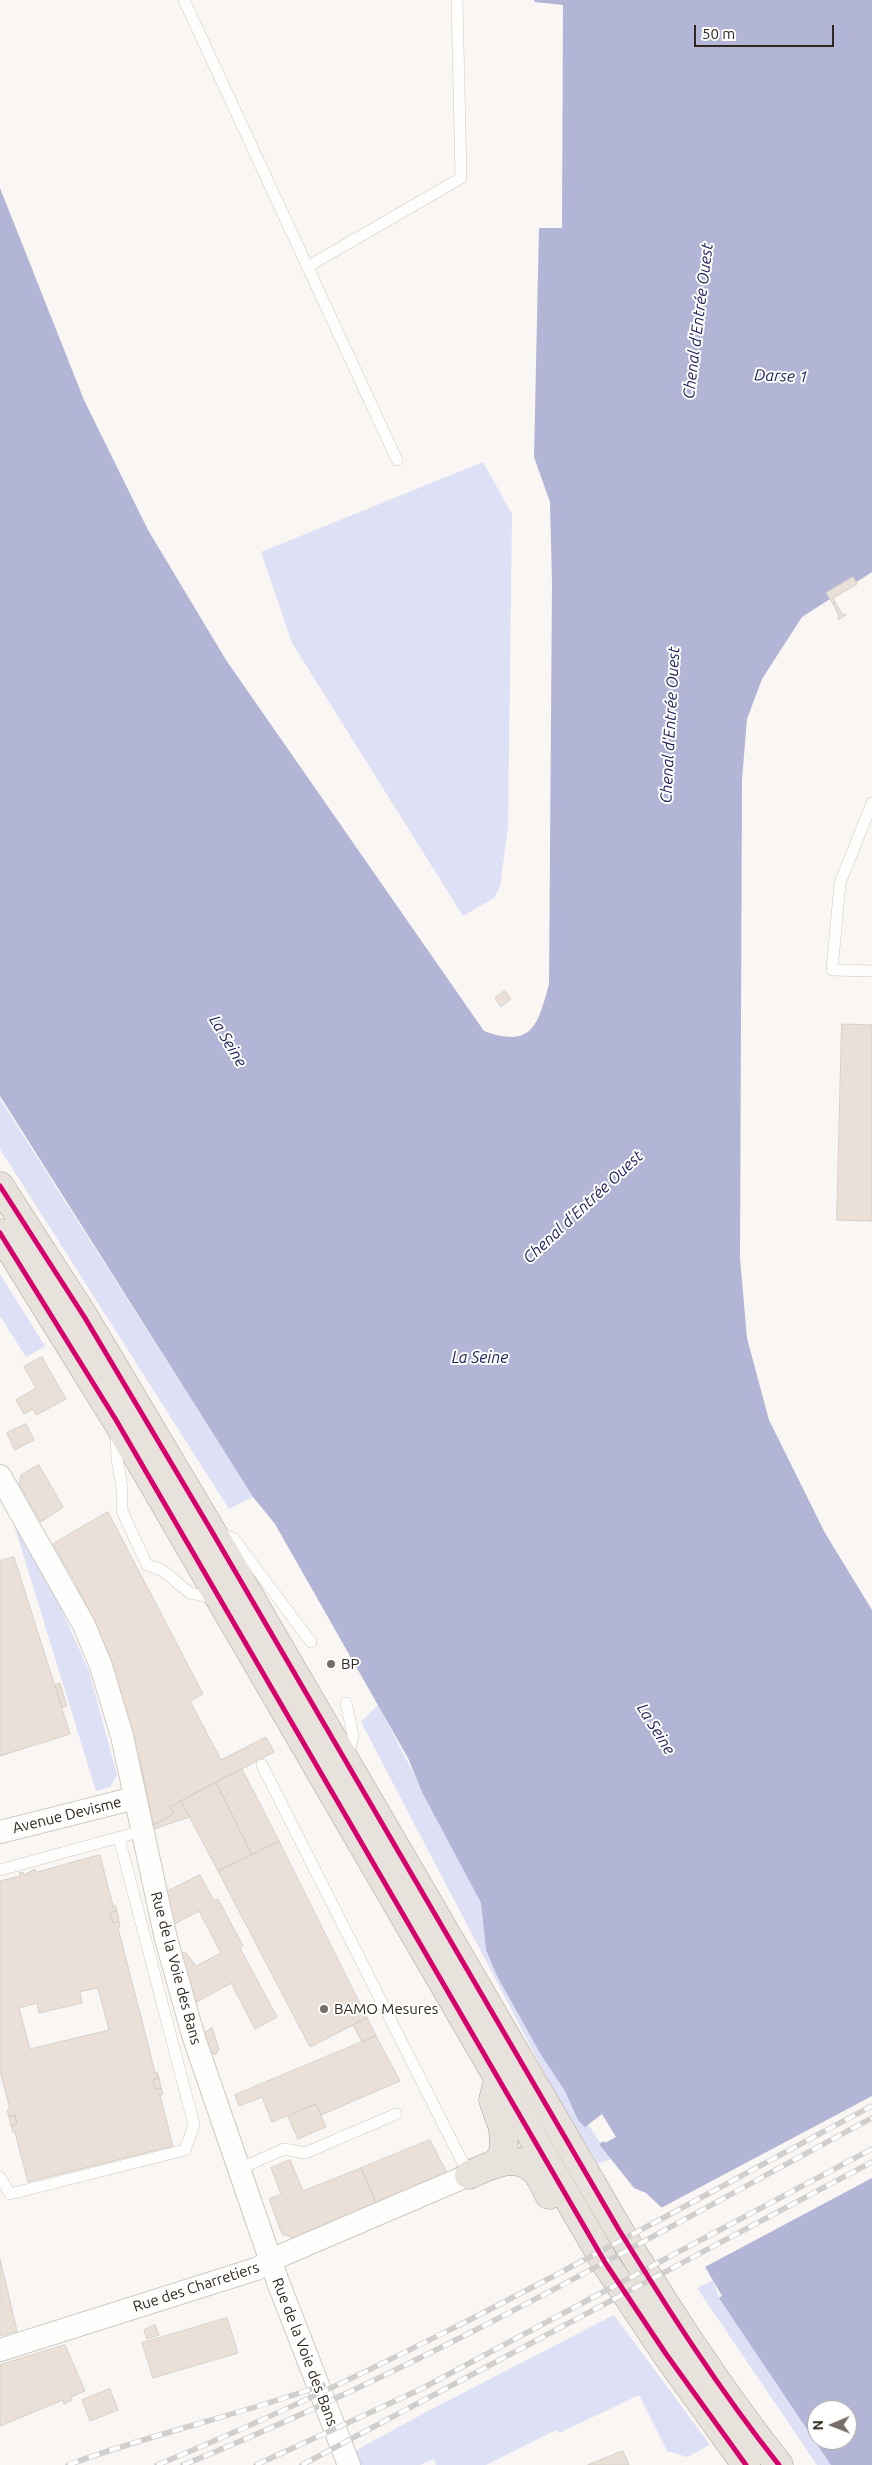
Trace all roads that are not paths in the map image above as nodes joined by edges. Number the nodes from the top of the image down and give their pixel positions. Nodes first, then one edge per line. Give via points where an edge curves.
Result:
1 (184, 0) edge
2 (457, 0) edge
3 (307, 267) junction
4 (397, 460) dead end
5 (872, 803) edge
6 (872, 971) edge
7 (0, 1186) edge
8 (0, 1234) edge
9 (116, 1420) junction
10 (0, 1476) edge
11 (211, 1530) junction
12 (220, 1599) junction
13 (311, 1642) dead end
14 (346, 1703) dead end
15 (346, 1762) junction
16 (262, 1765) dead end
17 (135, 1798) junction
18 (142, 1831) junction
19 (0, 1832) edge
20 (118, 1838) junction
21 (0, 1870) edge
22 (498, 2076) junction
23 (396, 2114) dead end
24 (498, 2162) junction
25 (239, 2169) junction
26 (469, 2174) junction
27 (0, 2177) edge
28 (270, 2261) junction
29 (606, 2264) junction
30 (0, 2350) edge
31 (349, 2465) edge
32 (746, 2465) edge
33 (779, 2465) edge

1 - 3 lane
2 - 3 lane via 461,178
3 - 4 lane
5 - 6 lane via 840,884 832,970
7 - 11 main road via 85,1318
8 - 9 main road
9 - 12 main road
9 - 12 lane via 122,1511 147,1565 162,1570 190,1593
10 - 17 street, Rue de la Voie des Bans via 84,1625 101,1666 122,1736
11 - 13 lane via 234,1539
11 - 15 main road
12 - 22 main road
14 - 15 lane via 353,1735
15 - 33 main road via 586,2176 675,2321
16 - 26 lane
17 - 18 street, Rue de la Voie des Bans
17 - 19 street, Avenue Devisme
18 - 20 lane
18 - 25 street, Rue de la Voie des Bans via 166,1939 194,2038
20 - 21 lane
20 - 27 lane via 194,2125 185,2150 10,2194
22 - 24 main road via 493,2100 504,2128 504,2150
22 - 29 main road
23 - 25 lane via 305,2153 284,2149
24 - 26 main road
24 - 29 main road via 523,2162 536,2171 580,2247
25 - 28 street, Rue de la Voie des Bans
26 - 28 street, Rue des Charretiers
28 - 30 street, Rue des Charretiers via 256,2269
28 - 31 street, Rue de la Voie des Bans
29 - 32 main road

